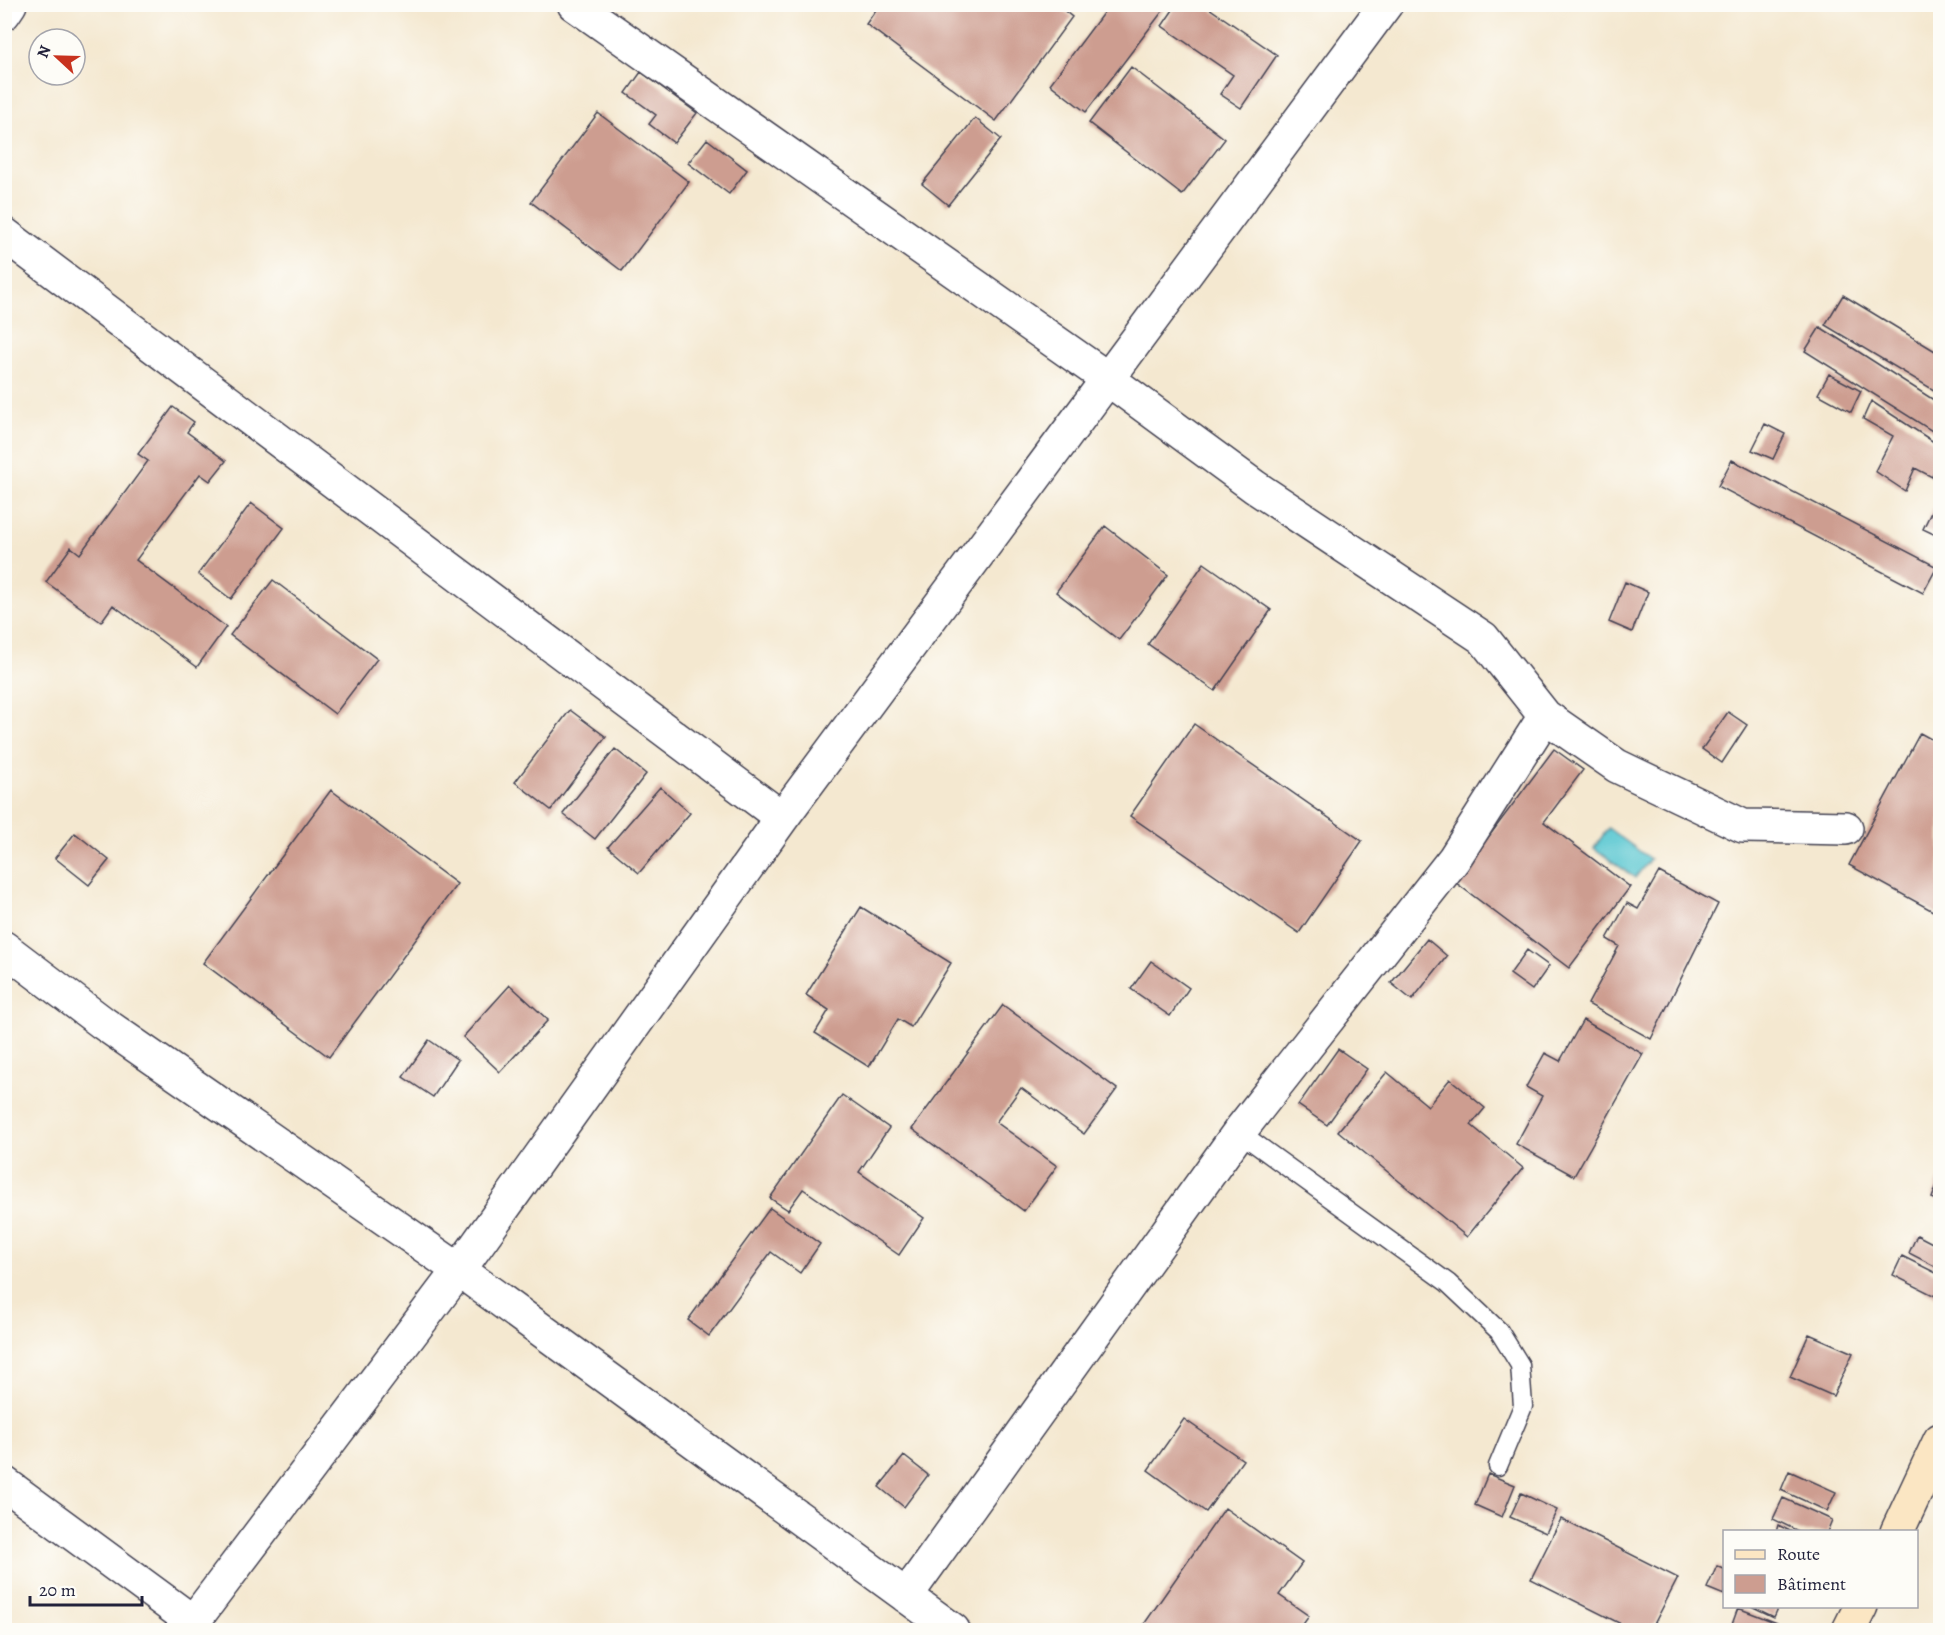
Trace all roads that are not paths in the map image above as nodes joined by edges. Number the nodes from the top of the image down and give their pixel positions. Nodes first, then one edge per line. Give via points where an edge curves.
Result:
1 (10, 4) edge
2 (574, 4) edge
3 (1386, 4) edge
4 (4, 13) edge
5 (4, 234) edge
6 (1108, 379) junction
7 (1545, 716) junction
8 (782, 818) junction
9 (1846, 828) dead end
10 (4, 948) edge
11 (1239, 1132) junction
12 (459, 1270) junction
13 (1941, 1440) edge
14 (1498, 1466) dead end
15 (4, 1483) edge
16 (1898, 1530) edge
17 (906, 1596) junction
18 (1860, 1608) edge
19 (190, 1626) edge
20 (953, 1630) edge
21 (1850, 1630) edge

1 - 4 street
2 - 6 street
3 - 6 street
5 - 8 street
6 - 7 street via 1255,487 1483,638
6 - 8 street
7 - 9 street via 1617,766 1743,826
7 - 11 street via 1454,859
8 - 12 street
10 - 12 street via 103,1023
11 - 14 lane via 1448,1283 1499,1331 1520,1365 1523,1406
11 - 17 street
12 - 17 street
12 - 19 street
13 - 16 main road
15 - 19 street
17 - 20 street
18 - 21 main road

